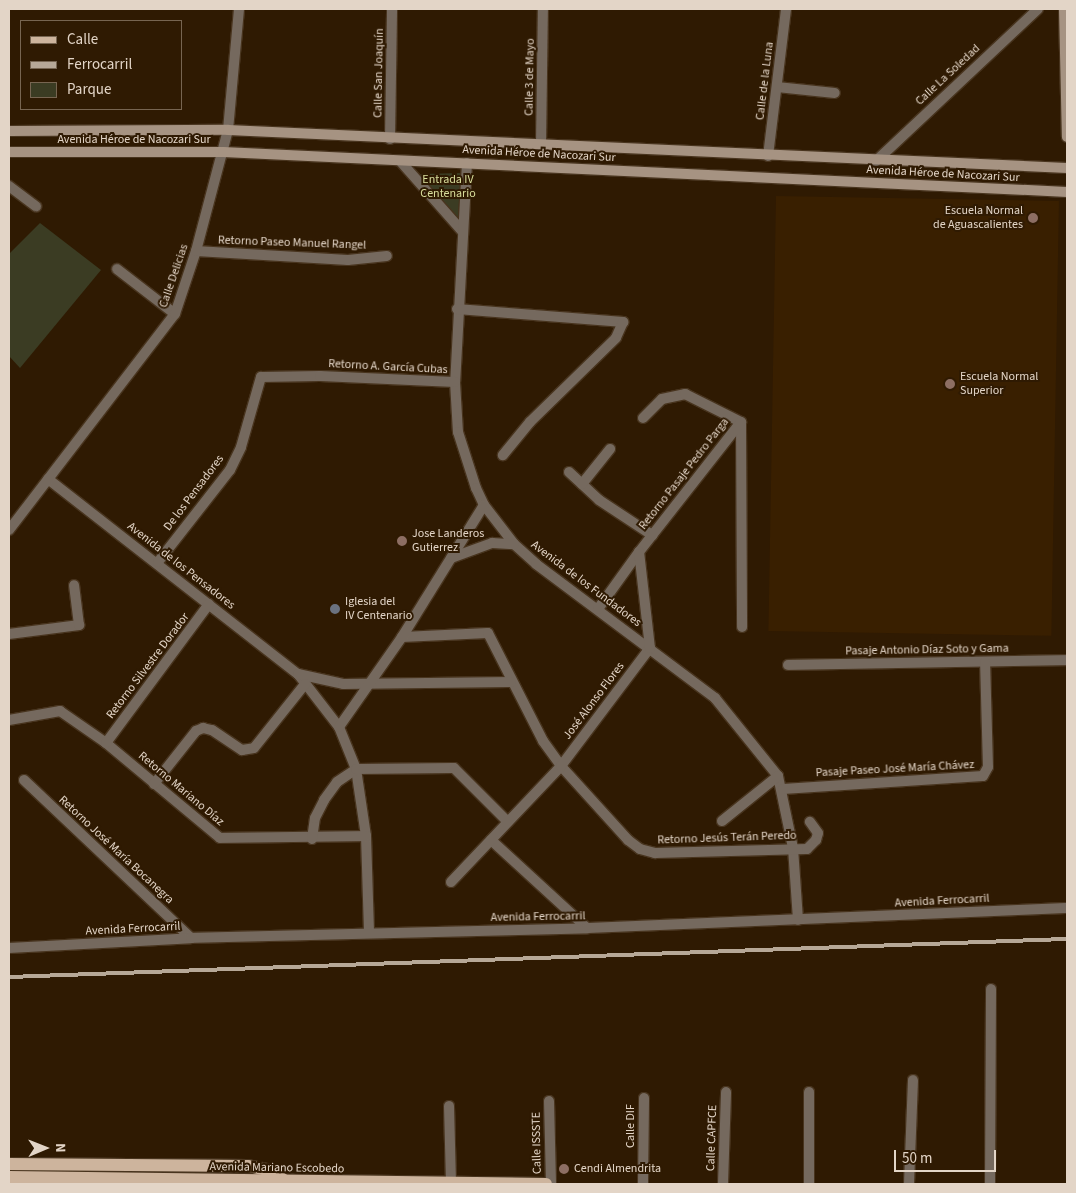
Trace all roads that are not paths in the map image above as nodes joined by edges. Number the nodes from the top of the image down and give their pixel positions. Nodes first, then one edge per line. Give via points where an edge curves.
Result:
1 (239, 9) edge
2 (392, 9) edge
3 (543, 9) edge
4 (786, 9) edge
5 (1038, 9) edge
6 (1064, 9) edge
7 (777, 87) junction
8 (835, 93) dead end
9 (9, 130) edge
10 (228, 130) junction
11 (1067, 138) edge
12 (390, 139) junction
13 (541, 145) junction
14 (9, 152) edge
15 (224, 152) junction
16 (768, 156) junction
17 (876, 160) junction
18 (401, 162) junction
19 (467, 163) junction
20 (1067, 168) edge
21 (9, 186) edge
22 (1067, 192) edge
23 (36, 206) dead end
24 (462, 231) junction
25 (196, 251) junction
26 (387, 256) dead end
27 (116, 269) dead end
28 (457, 309) junction
29 (175, 314) junction
30 (320, 376) joint
31 (455, 382) junction
32 (643, 418) dead end
33 (741, 422) junction
34 (610, 449) dead end
35 (503, 455) dead end
36 (568, 472) dead end
37 (48, 479) junction
38 (582, 484) junction
39 (484, 505) junction
40 (9, 530) edge
41 (652, 535) junction
42 (514, 544) junction
43 (639, 552) junction
44 (451, 558) junction
45 (158, 562) junction
46 (74, 585) dead end
47 (209, 604) junction
48 (598, 609) junction
49 (742, 627) dead end
50 (9, 634) edge
51 (402, 636) junction
52 (650, 648) junction
53 (1067, 660) edge
54 (985, 662) junction
55 (788, 665) dead end
56 (298, 674) junction
57 (511, 682) junction
58 (370, 683) junction
59 (305, 684) junction
60 (9, 720) edge
61 (339, 727) junction
62 (106, 743) junction
63 (561, 766) junction
64 (356, 769) junction
65 (778, 776) junction
66 (24, 780) dead end
67 (154, 784) junction
68 (783, 789) junction
69 (722, 821) dead end
70 (508, 822) junction
71 (810, 822) dead end
72 (366, 836) junction
73 (312, 838) junction
74 (491, 840) junction
75 (794, 848) junction
76 (451, 882) dead end
77 (1067, 908) edge
78 (798, 920) junction
79 (587, 928) junction
80 (369, 932) junction
81 (191, 938) junction
82 (9, 948) edge
83 (991, 989) dead end
84 (913, 1080) dead end
85 (726, 1092) dead end
86 (809, 1092) dead end
87 (644, 1098) dead end
88 (549, 1101) dead end
89 (449, 1106) dead end
90 (9, 1164) edge
91 (9, 1177) edge
92 (287, 1182) junction
93 (451, 1182) junction
94 (399, 1183) edge
95 (546, 1184) edge
96 (551, 1184) edge
97 (643, 1184) edge
98 (723, 1184) edge
99 (809, 1184) edge
100 (909, 1184) edge
101 (990, 1184) edge

1 - 10 street, Calle Delicias
2 - 12 street, Calle San Joaquín
3 - 13 street, Calle 3 de Mayo
4 - 7 street, Calle de la Luna
5 - 17 street, Calle La Soledad
6 - 11 main road
7 - 8 street
7 - 16 street, Calle de la Luna
9 - 10 main road, Avenida Héroe de Nacozari Sur
10 - 12 main road, Avenida Héroe de Nacozari Sur
10 - 15 street, Calle Delicias
12 - 13 main road, Avenida Héroe de Nacozari Sur
13 - 16 main road, Avenida Héroe de Nacozari Sur
14 - 15 main road, Avenida Héroe de Nacozari Sur
15 - 18 main road, Avenida Héroe de Nacozari Sur
15 - 25 street, Calle Delicias
16 - 17 main road, Avenida Héroe de Nacozari Sur
17 - 20 main road, Avenida Héroe de Nacozari Sur
18 - 19 main road, Avenida Héroe de Nacozari Sur
18 - 24 street
19 - 22 main road, Avenida Héroe de Nacozari Sur
19 - 24 street, Avenida de los Fundadores
21 - 23 street
24 - 28 street, Avenida de los Fundadores
25 - 26 street, Retorno Paseo Manuel Rangel via 348,260
25 - 29 street, Calle Delicias
27 - 29 street
28 - 31 street, Avenida de los Fundadores
28 - 35 street via 623,322 616,338 530,422
29 - 37 street, Calle Delicias
30 - 31 street, Retorno A. García Cubas
30 - 45 street, De los Pensadores via 261,377 241,447 230,470
31 - 39 street, Avenida de los Fundadores via 458,432
32 - 33 street, Retorno Pasaje Pedro Parga via 662,399 685,394
33 - 41 street, Retorno Pasaje Pedro Parga
33 - 49 street
34 - 38 street
36 - 38 street
37 - 40 street, Calle Delicias
37 - 45 street, Avenida de los Pensadores
38 - 41 street
39 - 42 street, Avenida de los Fundadores
39 - 44 street
41 - 43 street, Retorno Pasaje Pedro Parga
42 - 44 street via 492,543
42 - 48 street, Avenida de los Fundadores
43 - 48 street, Retorno Pasaje Pedro Parga
43 - 52 street
44 - 51 street
45 - 47 street, Avenida de los Pensadores
46 - 50 street via 79,625
47 - 56 street, Avenida de los Pensadores
47 - 62 street, Retorno Silvestre Dorador
48 - 52 street, Avenida de los Fundadores
51 - 57 street via 488,632
51 - 58 street
52 - 63 street, José Alonso Flores
52 - 65 street, Avenida de los Fundadores via 715,698
53 - 54 street, Pasaje Antonio Díaz Soto y Gama
54 - 55 street, Pasaje Antonio Díaz Soto y Gama
54 - 68 street, Pasaje Paseo José María Chávez via 988,767 983,776
56 - 58 street, Avenida de los Pensadores via 344,684
56 - 59 street, Avenida de los Pensadores
57 - 58 street, Avenida de los Pensadores
57 - 63 street
58 - 61 street
59 - 61 street, Avenida de los Pensadores
59 - 67 street via 254,748 242,750 212,730 202,728 196,731
60 - 62 street, Retorno Mariano Díaz via 60,711
61 - 64 street, Avenida de los Pensadores
62 - 67 street, Retorno Mariano Díaz
63 - 70 street, José Alonso Flores
63 - 75 street, Retorno Jesús Terán Peredo via 640,850 654,853
64 - 70 street via 454,768
64 - 72 street, Avenida de los Pensadores
64 - 73 street via 337,782 324,800 315,818
65 - 68 street, Avenida de los Fundadores
65 - 69 street, Retorno Jesús Terán Peredo
66 - 81 street, Retorno José María Bocanegra
67 - 73 street, Retorno Mariano Díaz via 220,838
68 - 75 street, Avenida de los Fundadores
70 - 74 street, José Alonso Flores
71 - 75 street, Retorno Jesús Terán Peredo via 818,833 816,840 807,849
72 - 73 street, Retorno Mariano Díaz
72 - 80 street, Avenida de los Pensadores
74 - 76 street, José Alonso Flores
74 - 79 street
75 - 78 street, Avenida de los Fundadores
77 - 78 street, Avenida Ferrocarril
78 - 79 street, Avenida Ferrocarril
79 - 80 street, Avenida Ferrocarril
80 - 81 street, Avenida Ferrocarril
81 - 82 street, Avenida Ferrocarril
83 - 101 street
84 - 100 street
85 - 98 street, Calle CAPFCE
86 - 99 street
87 - 97 street, Calle DIF
88 - 96 street, Calle ISSSTE
89 - 93 street
90 - 92 main road via 208,1165 271,1171
91 - 92 main road, Avenida Mariano Escobedo
92 - 94 main road, Avenida Mariano Escobedo
93 - 94 main road, Avenida Mariano Escobedo
93 - 95 main road, Avenida Mariano Escobedo

